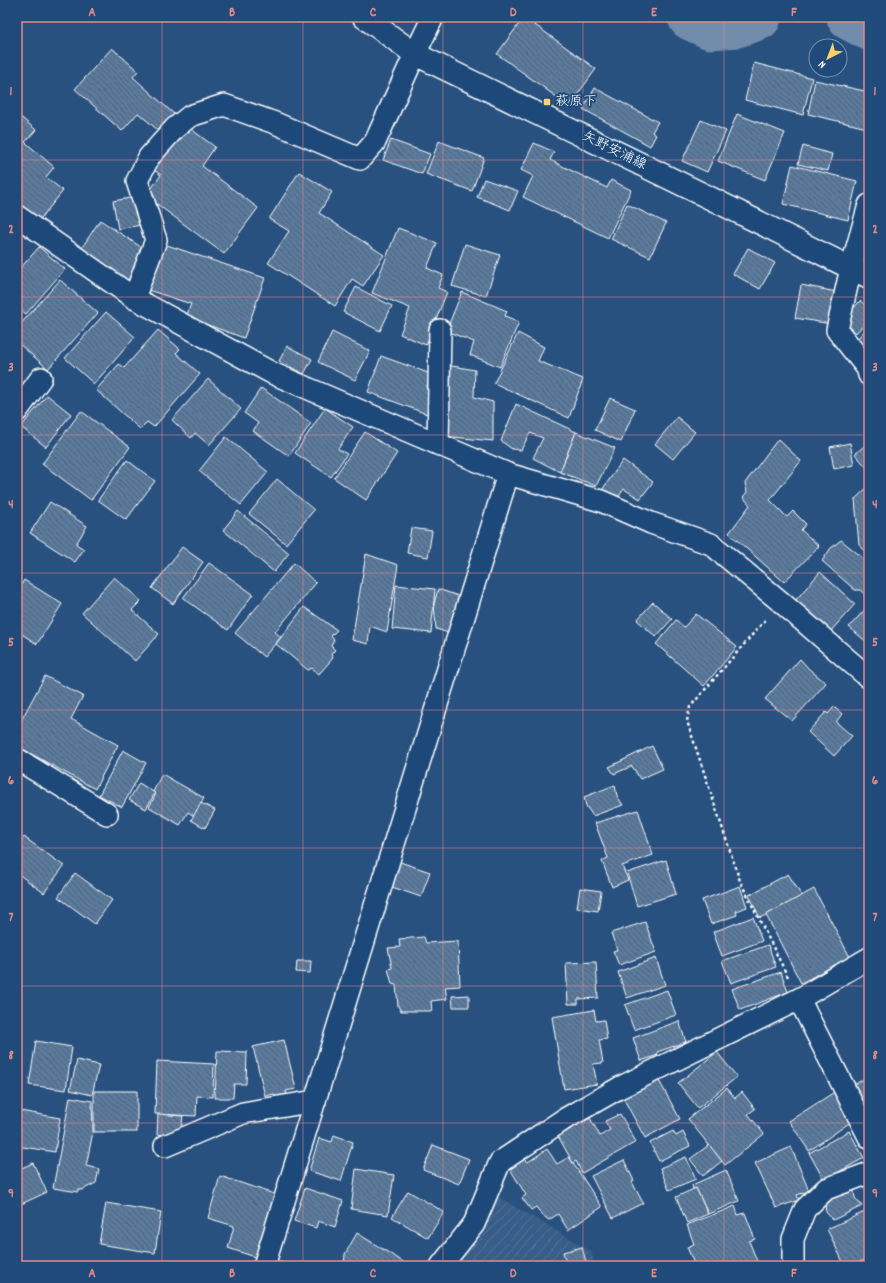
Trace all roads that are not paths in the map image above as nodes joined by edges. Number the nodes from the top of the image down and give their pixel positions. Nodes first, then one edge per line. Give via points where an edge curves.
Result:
1 (364, 17) edge
2 (433, 17) edge
3 (415, 54) junction
4 (869, 205) edge
5 (17, 216) edge
6 (860, 273) edge
7 (134, 298) junction
8 (440, 330) dead end
9 (869, 375) edge
10 (41, 378) dead end
11 (17, 411) edge
12 (438, 444) junction
13 (508, 474) junction
14 (869, 678) edge
15 (17, 759) edge
16 (107, 814) dead end
17 (869, 958) edge
18 (799, 999) junction
19 (315, 1101) junction
20 (869, 1137) edge
21 (165, 1146) dead end
22 (869, 1173) edge
23 (264, 1266) edge
24 (441, 1266) edge
25 (793, 1266) edge

1 - 3 main road, 矢野安浦線
2 - 3 street
3 - 6 main road, 矢野安浦線
3 - 7 street via 375,142 360,159 275,123 224,105 190,116 175,128 149,157 137,181 156,240
4 - 6 street
5 - 7 street
6 - 9 street via 837,330 867,368
7 - 12 street via 272,373
8 - 12 street
10 - 11 street
12 - 13 street
13 - 14 street via 601,501 651,523 711,544
13 - 19 street
15 - 16 street
17 - 18 street
18 - 20 street
18 - 24 street via 619,1088 563,1120 500,1162 474,1224
19 - 21 street via 244,1114
19 - 23 street
22 - 25 street via 826,1188 805,1209 793,1239

